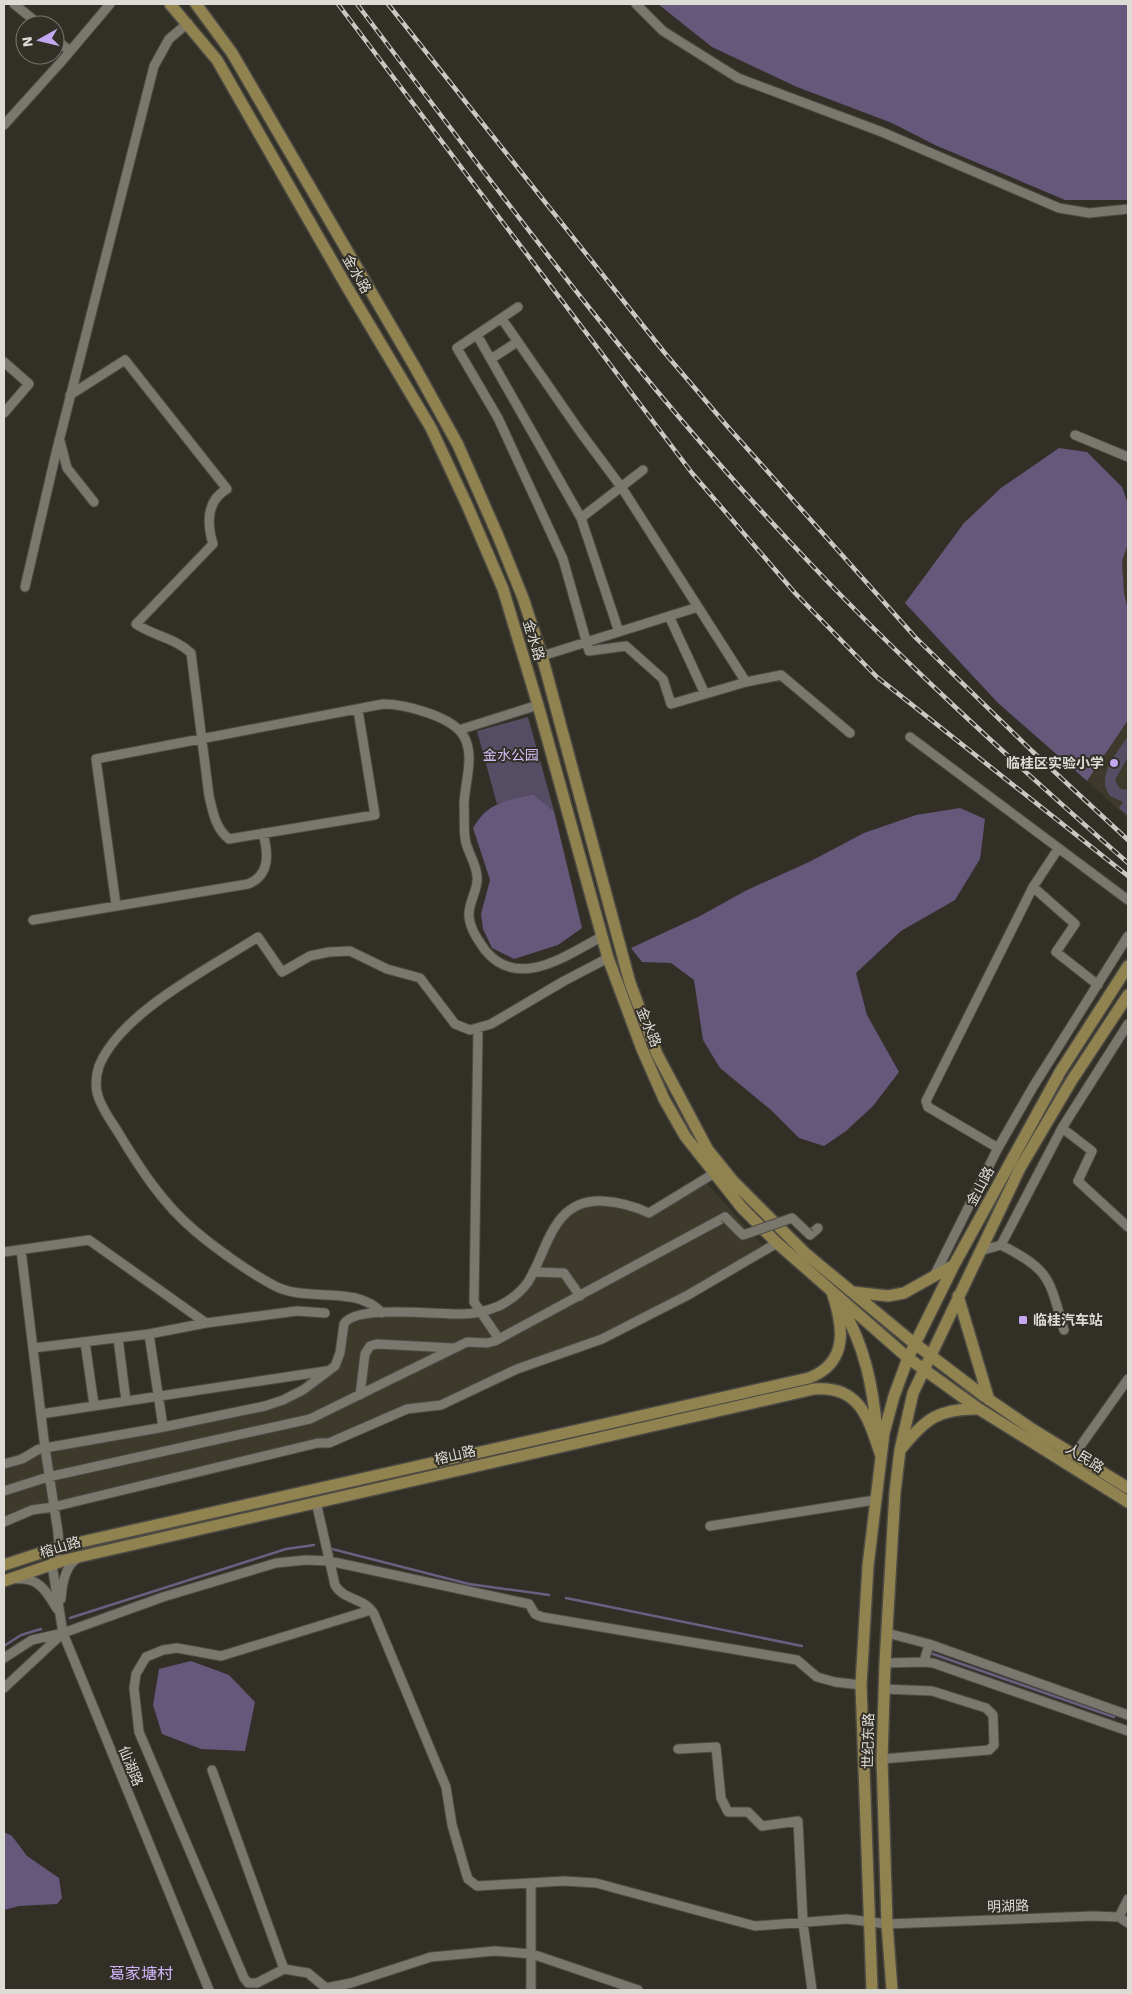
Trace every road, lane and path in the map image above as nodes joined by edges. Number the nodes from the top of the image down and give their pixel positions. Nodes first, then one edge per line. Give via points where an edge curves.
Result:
1 (14, 4) edge
2 (110, 4) edge
3 (170, 4) edge
4 (196, 4) edge
5 (636, 4) edge
6 (28, 15) edge
7 (188, 23) junction
8 (65, 47) edge
9 (70, 51) junction
10 (4, 125) edge
11 (1128, 209) edge
12 (518, 307) dead end
13 (502, 319) junction
14 (477, 335) junction
15 (518, 342) junction
16 (491, 359) junction
17 (4, 362) edge
18 (70, 396) junction
19 (4, 413) edge
20 (1075, 435) dead end
21 (60, 436) junction
22 (1128, 457) edge
23 (643, 470) dead end
24 (622, 488) junction
25 (94, 502) dead end
26 (580, 518) junction
27 (25, 587) dead end
28 (698, 607) junction
29 (669, 616) junction
30 (619, 632) junction
31 (586, 642) junction
32 (542, 656) junction
33 (746, 682) junction
34 (705, 694) junction
35 (538, 705) junction
36 (358, 710) junction
37 (459, 730) junction
38 (850, 733) dead end
39 (910, 737) dead end
40 (203, 739) junction
41 (264, 833) junction
42 (1058, 850) junction
43 (1033, 887) junction
44 (1128, 900) edge
45 (116, 905) junction
46 (32, 920) dead end
47 (601, 936) junction
48 (1128, 936) edge
49 (608, 958) junction
50 (1128, 966) edge
51 (1098, 985) junction
52 (1128, 995) edge
53 (1128, 1024) edge
54 (478, 1029) junction
55 (1062, 1128) junction
56 (998, 1148) junction
57 (713, 1174) junction
58 (1128, 1226) edge
59 (818, 1228) dead end
60 (777, 1243) junction
61 (1001, 1245) junction
62 (21, 1250) junction
63 (980, 1251) junction
64 (4, 1252) edge
65 (954, 1265) junction
66 (533, 1272) junction
67 (934, 1277) junction
68 (832, 1290) junction
69 (851, 1292) junction
70 (580, 1296) junction
71 (958, 1296) junction
72 (481, 1312) junction
73 (325, 1313) dead end
74 (382, 1313) junction
75 (206, 1323) junction
76 (1064, 1330) dead end
77 (149, 1334) junction
78 (118, 1338) junction
79 (499, 1339) junction
80 (86, 1342) junction
81 (916, 1344) junction
82 (33, 1348) junction
83 (454, 1348) junction
84 (931, 1356) junction
85 (908, 1358) junction
86 (923, 1368) junction
87 (328, 1370) junction
88 (1128, 1379) edge
89 (360, 1395) junction
90 (158, 1396) junction
91 (990, 1400) junction
92 (126, 1401) junction
93 (94, 1405) junction
94 (979, 1409) junction
95 (41, 1414) junction
96 (163, 1428) junction
97 (1029, 1434) junction
98 (45, 1448) junction
99 (900, 1450) junction
100 (880, 1454) junction
101 (1074, 1456) junction
102 (4, 1464) edge
103 (48, 1477) junction
104 (1128, 1488) edge
105 (4, 1492) edge
106 (876, 1500) junction
107 (316, 1502) junction
108 (1128, 1502) edge
109 (53, 1507) junction
110 (4, 1522) edge
111 (710, 1526) dead end
112 (58, 1532) junction
113 (72, 1544) junction
114 (59, 1547) junction
115 (42, 1552) junction
116 (82, 1556) junction
117 (329, 1561) junction
118 (52, 1565) junction
119 (4, 1566) edge
120 (5, 1580) edge
121 (371, 1610) junction
122 (60, 1614) junction
123 (63, 1633) junction
124 (887, 1633) junction
125 (929, 1644) junction
126 (4, 1658) edge
127 (884, 1662) junction
128 (924, 1662) junction
129 (861, 1685) junction
130 (4, 1688) edge
131 (884, 1688) junction
132 (1126, 1714) edge
133 (1124, 1729) edge
134 (678, 1749) dead end
135 (882, 1759) junction
136 (212, 1770) dead end
137 (531, 1883) junction
138 (1128, 1899) edge
139 (1119, 1917) junction
140 (804, 1923) junction
141 (868, 1923) junction
142 (1128, 1923) edge
143 (887, 1924) junction
144 (532, 1954) junction
145 (284, 1970) junction
146 (208, 1990) edge
147 (531, 1990) edge
148 (638, 1990) edge
149 (812, 1990) edge
150 (872, 1990) edge
151 (892, 1990) edge

1 - 6 street
2 - 9 street
3 - 7 main road, 金水路
4 - 32 main road, 金水路 via 232,53 458,445 509,563
5 - 11 street via 664,31 738,78 882,132 1060,208 1088,213
7 - 18 street via 169,39 154,66
7 - 35 main road, 金水路 via 217,60 431,428 503,589
8 - 9 street
9 - 10 street
12 - 13 street
13 - 14 street
13 - 15 street
14 - 16 street
14 - 31 street via 457,348 498,418 563,559
15 - 16 street
15 - 24 street
16 - 26 street
17 - 19 street via 29,384
18 - 21 street
18 - 40 street via 125,360 227,489 217,495 210,510 209,528 213,544 136,624 147,632 182,644 190,653
20 - 22 street
21 - 25 street via 67,468
21 - 27 street
23 - 24 street
24 - 26 street
24 - 28 street
26 - 30 street
28 - 29 street
28 - 33 street
29 - 30 street
29 - 34 street
30 - 31 street
31 - 32 street
31 - 34 street via 589,651 626,646 663,679 671,704
32 - 69 main road, 金水路 via 616,935 657,1054 708,1150 733,1181 805,1253
33 - 34 street
33 - 38 street via 781,675
35 - 37 street
35 - 47 main road, 金水路
36 - 37 street via 398,704 421,710
36 - 40 street
36 - 41 street via 375,815
37 - 47 street via 464,736 468,761 465,834 478,878 469,915 478,941 488,954 506,966 520,970 552,962
39 - 42 street
40 - 41 street via 209,796 219,829 229,839
40 - 45 street via 96,758
41 - 45 street via 267,860 264,870 254,882
42 - 43 street
42 - 44 street
43 - 51 street via 1075,924 1056,952
43 - 56 street via 926,1101 928,1107
45 - 46 street
47 - 49 main road, 金水路
48 - 51 street
49 - 54 street
49 - 57 main road, 金水路 via 664,1099 685,1136
50 - 65 main road, 金山路 via 1060,1072
51 - 56 street
52 - 63 main road, 金山路 via 1020,1168
53 - 55 street
54 - 72 street via 474,1302
54 - 74 street via 462,1029 455,1024 424,982 414,976 387,969 350,951 310,956 282,972 258,937 149,1006 114,1043 100,1065 96,1084 103,1108 145,1176 193,1230 275,1286 359,1299
55 - 58 street via 1092,1151 1078,1182
55 - 61 street
56 - 67 street
57 - 60 main road, 金水路
57 - 66 street via 649,1213 610,1202 586,1202 575,1207 556,1224
59 - 70 street, bridge via 810,1235 792,1218 743,1235 725,1217
60 - 68 main road, 金水路
60 - 109 street via 688,1295 602,1338 517,1369 441,1405 407,1409 329,1443
61 - 63 street
61 - 76 street via 1033,1262 1046,1277
62 - 64 street
62 - 75 street via 89,1240
62 - 82 street
63 - 71 main road, 金山路
65 - 67 main road
65 - 81 main road, 金山路
66 - 70 street via 564,1273
66 - 72 street via 510,1300
67 - 69 main road via 904,1293 888,1296
68 - 85 main road, 金水路
68 - 100 main road via 848,1317 870,1375
68 - 113 main road, 榕山路 via 841,1322 838,1351 826,1368 809,1378
69 - 81 main road, 金水路
70 - 79 street
71 - 84 main road, 金山路
71 - 91 main road
72 - 74 street
72 - 79 street
73 - 75 street via 296,1311
74 - 87 street via 345,1321 338,1361
75 - 77 street
77 - 78 street
77 - 90 street
78 - 80 street
78 - 92 street
79 - 83 street via 487,1343 466,1342
80 - 82 street
80 - 93 street
81 - 84 main road, 金水路
81 - 85 main road, 金山路
82 - 95 street
83 - 89 street
83 - 89 street via 370,1346 365,1354
84 - 86 main road, 金山路
84 - 91 main road, 金水路
85 - 86 main road, 金水路
85 - 100 main road, 金山路 via 894,1396
86 - 94 main road, 金水路
86 - 99 main road, 金山路 via 913,1393
87 - 90 street
87 - 96 street via 303,1390 283,1400
88 - 101 street
89 - 103 street via 310,1419
90 - 92 street
90 - 96 street
91 - 97 main road, 金水路
92 - 93 street
93 - 95 street
94 - 97 main road, 金水路
94 - 99 main road via 958,1408 935,1416
95 - 98 street
96 - 98 street
97 - 101 main road, 人民路
97 - 108 main road, 人民路
98 - 102 street
98 - 103 street
99 - 124 main road, 世纪东路
100 - 106 main road, 世纪东路
100 - 107 main road, 榕山路 via 870,1424 856,1402 834,1389 814,1389
101 - 104 main road, 人民路
103 - 105 street
103 - 109 street
106 - 111 street
106 - 129 main road, 世纪东路 via 868,1566
107 - 116 main road, 榕山路
107 - 117 street
109 - 110 street via 32,1510
109 - 112 street
112 - 113 street
112 - 114 street
112 - 115 street via 52,1544
113 - 114 main road, 榕山路
114 - 115 main road, 榕山路
114 - 118 street
115 - 119 main road, 榕山路
116 - 118 main road, 榕山路
116 - 122 street via 73,1560 66,1573
117 - 121 street via 339,1592 364,1603
117 - 123 street via 276,1563 163,1597
117 - 129 street via 529,1604 535,1614 542,1617 797,1660 817,1677
118 - 120 main road, 榕山路
118 - 122 street, 仙湖路
120 - 122 street via 26,1578 35,1581 46,1590
121 - 137 street, 明湖路 via 446,1787 452,1825 468,1879 484,1887
121 - 145 street via 221,1656 190,1649 158,1651 146,1656 136,1674 135,1713 139,1732 244,1978 254,1984
122 - 123 street, 仙湖路
123 - 126 street via 26,1642
123 - 130 street
123 - 146 street, 仙湖路
124 - 125 street
124 - 127 main road, 世纪东路
125 - 128 street
125 - 132 street
127 - 128 street
127 - 131 main road, 世纪东路
128 - 133 street
129 - 141 main road, 世纪东路
131 - 135 main road, 世纪东路
131 - 135 street via 932,1691 986,1708 993,1715 996,1737 989,1750
132 - 133 street
134 - 140 street via 716,1747 721,1798 728,1812 748,1812 762,1826 798,1821
135 - 143 main road, 世纪东路
136 - 145 street
137 - 140 street, 明湖路 via 577,1880 596,1883 755,1926
137 - 144 street
138 - 139 street
139 - 142 street
139 - 143 street, 明湖路
140 - 141 street, 明湖路 via 847,1919
140 - 149 street
141 - 143 street, 明湖路
141 - 150 main road, 世纪东路
143 - 151 main road, 世纪东路
144 - 145 street via 495,1951 439,1956 326,1988 308,1973
144 - 147 street
144 - 148 street

